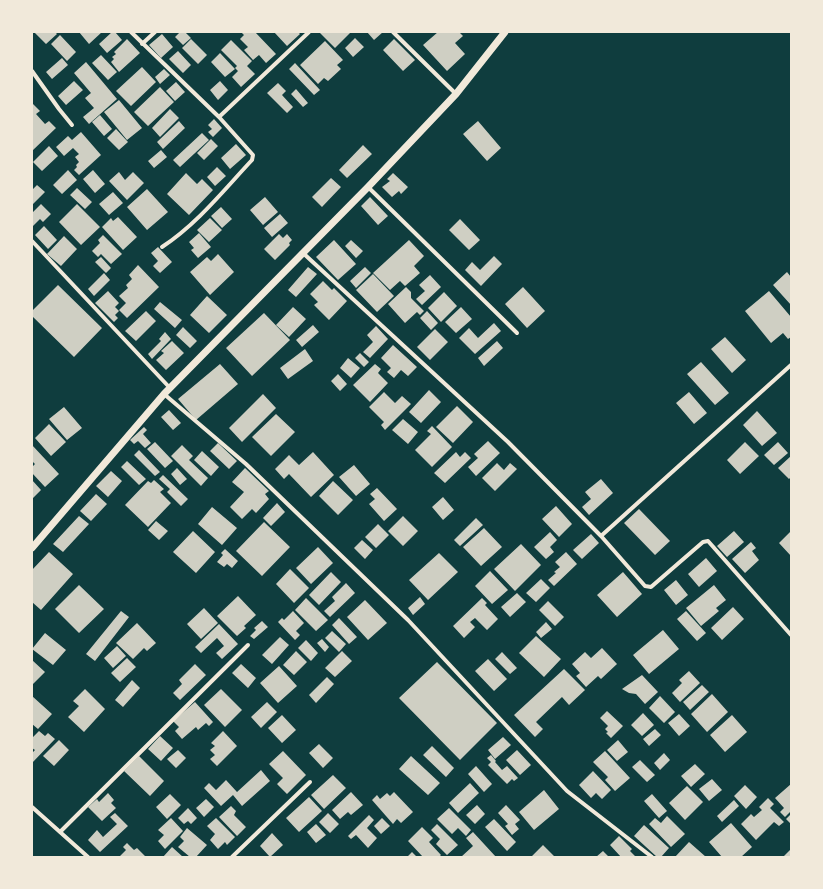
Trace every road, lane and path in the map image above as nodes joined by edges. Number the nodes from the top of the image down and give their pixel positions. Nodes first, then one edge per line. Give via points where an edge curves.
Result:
1 (131, 32) edge
2 (155, 32) edge
3 (309, 32) edge
4 (393, 32) edge
5 (505, 32) edge
6 (142, 44) junction
7 (32, 71) edge
8 (456, 94) junction
9 (219, 117) junction
10 (72, 124) dead end
11 (368, 187) junction
12 (32, 241) edge
13 (162, 247) dead end
14 (303, 254) junction
15 (517, 333) dead end
16 (791, 365) edge
17 (167, 391) junction
18 (601, 536) junction
19 (32, 548) edge
20 (791, 635) edge
21 (248, 645) dead end
22 (310, 782) dead end
23 (32, 807) edge
24 (60, 832) junction
25 (88, 857) edge
26 (232, 857) edge
27 (652, 857) edge

1 - 6 street
2 - 6 street
3 - 9 street
4 - 8 street
5 - 8 street
6 - 9 street
7 - 10 street
8 - 11 street
9 - 13 street via 253,155 252,160 194,222
11 - 14 street
11 - 15 street
12 - 17 street
14 - 17 street
14 - 18 street via 508,442
16 - 18 street
17 - 19 street
17 - 27 street via 408,620 567,791
18 - 20 street via 648,588 703,542 708,541
21 - 24 street
22 - 26 street
23 - 24 street
24 - 25 street

